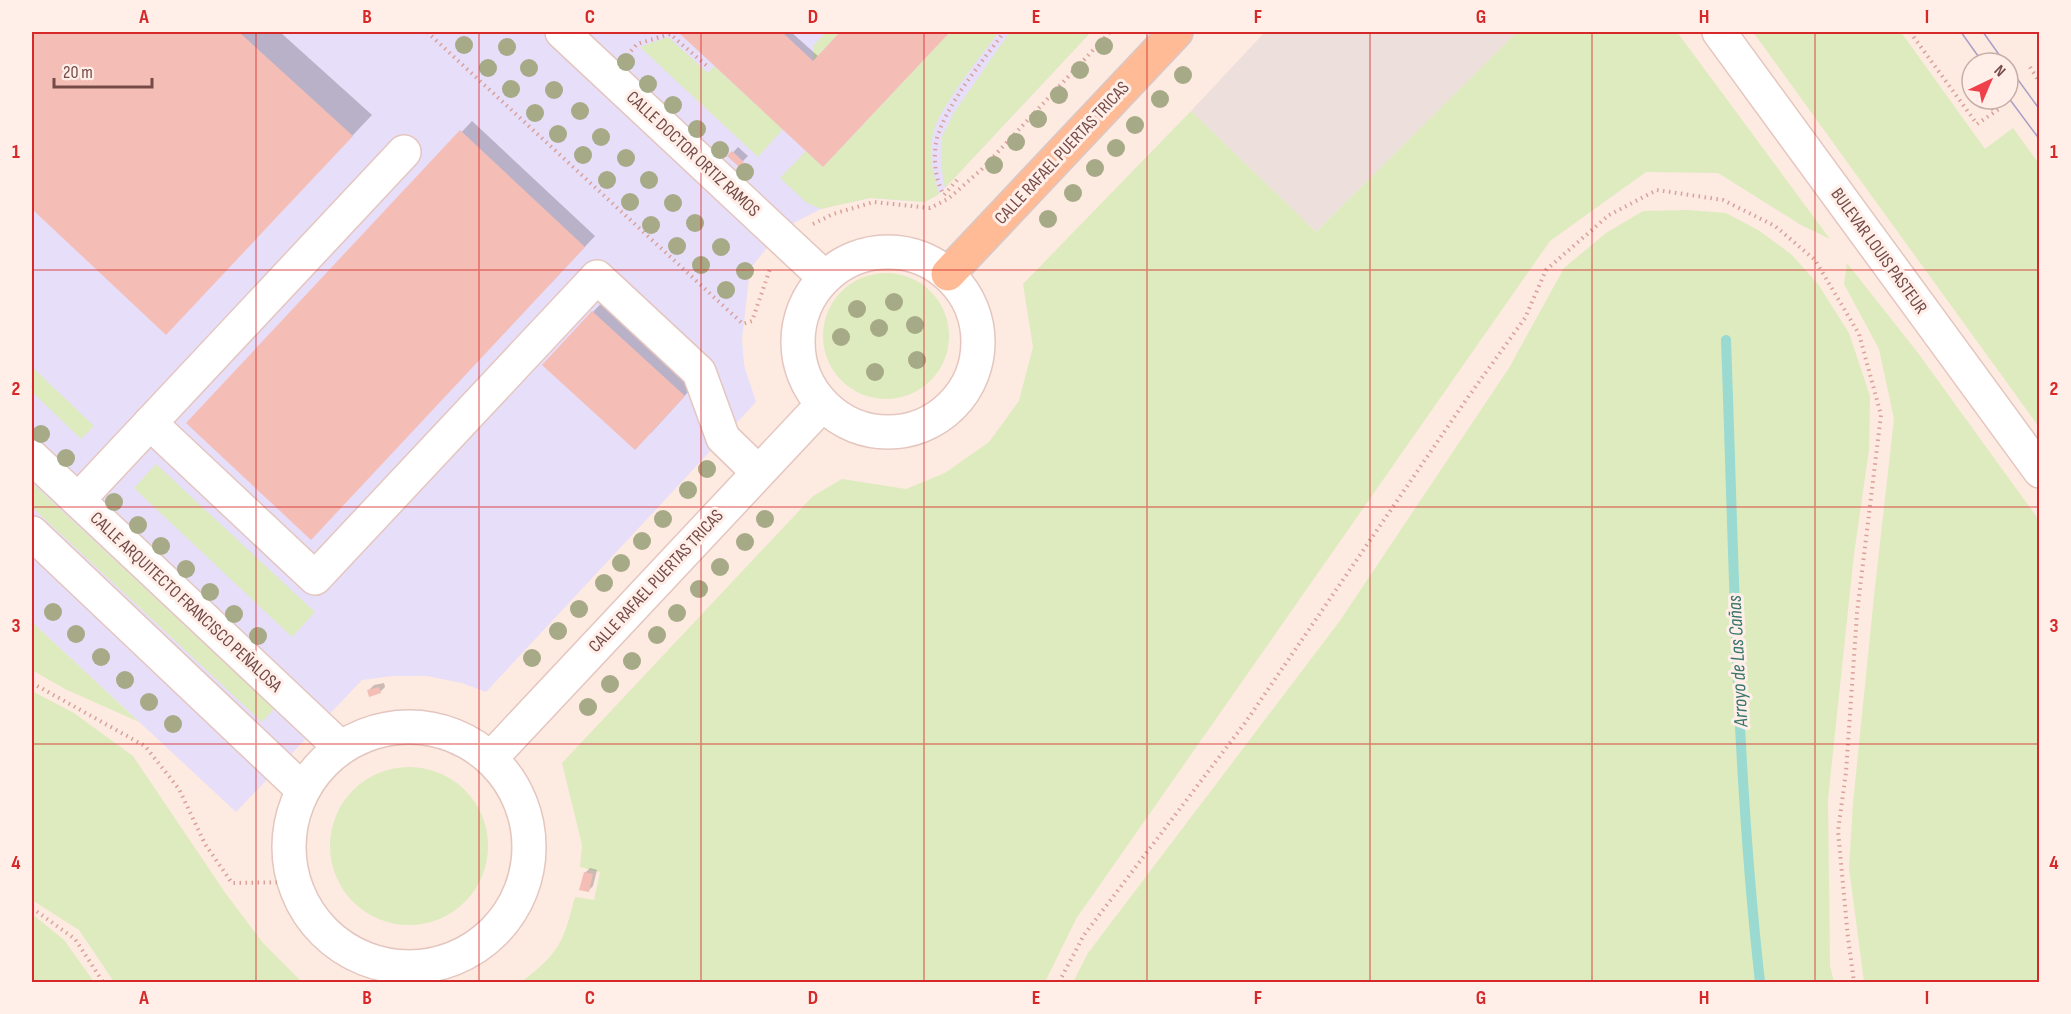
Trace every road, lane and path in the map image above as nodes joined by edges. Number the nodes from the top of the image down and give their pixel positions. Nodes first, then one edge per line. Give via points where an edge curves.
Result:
1 (562, 32) edge
2 (1004, 32) edge
3 (1175, 32) edge
4 (1719, 32) edge
5 (1910, 32) edge
6 (631, 51) dead end
7 (707, 66) dead end
8 (2030, 67) dead end
9 (2039, 81) edge
10 (2032, 85) dead end
11 (1960, 101) edge
12 (1968, 111) edge
13 (1997, 111) edge
14 (404, 152) dead end
15 (957, 180) dead end
16 (948, 274) junction
17 (824, 277) junction
18 (822, 405) junction
19 (150, 423) junction
20 (32, 457) edge
21 (2040, 471) edge
22 (758, 472) junction
23 (78, 500) junction
24 (32, 533) edge
25 (32, 683) edge
26 (340, 747) junction
27 (491, 758) junction
28 (302, 789) junction
29 (295, 882) junction
30 (32, 908) edge
31 (428, 974) edge
32 (103, 982) edge
33 (1059, 982) edge
34 (1854, 982) edge

1 - 17 street, CALLE DOCTOR ORTIZ RAMOS
2 - 15 path via 951,106 938,134 935,162 944,195
3 - 16 main road, CALLE RAFAEL PUERTAS TRICAS
4 - 21 street, BULEVAR LOUIS PASTEUR
5 - 11 path
6 - 7 path via 637,44 670,34
8 - 9 path
9 - 10 path
12 - 13 path via 1977,124
14 - 19 street
16 - 17 street via 919,256 885,251 852,258
16 - 18 street via 966,296 977,323 978,352 971,380 955,404 932,422 905,432 876,432 848,424
17 - 18 street via 807,300 798,327 807,384
18 - 22 street, CALLE RAFAEL PUERTAS TRICAS
19 - 22 street via 315,578 597,277 699,372 723,438
19 - 23 street
20 - 23 street, CALLE ARQUITECTO FRANCISCO PEÑALOSA
22 - 27 street, CALLE RAFAEL PUERTAS TRICAS
23 - 26 street, CALLE ARQUITECTO FRANCISCO PEÑALOSA
24 - 28 street
25 - 29 path via 145,746 179,789 205,844 232,883
26 - 27 street via 370,732 404,726 439,730 471,743
26 - 28 street
27 - 31 street via 519,799 530,839 525,879 509,916 480,945
28 - 29 street via 290,827 290,867
29 - 31 street via 304,906 329,938 364,959
30 - 32 path via 75,939
33 - 34 path via 1084,935 1245,723 1525,318 1546,270 1609,215 1657,190 1723,200 1775,226 1815,260 1859,334 1881,415 1857,613 1838,831

